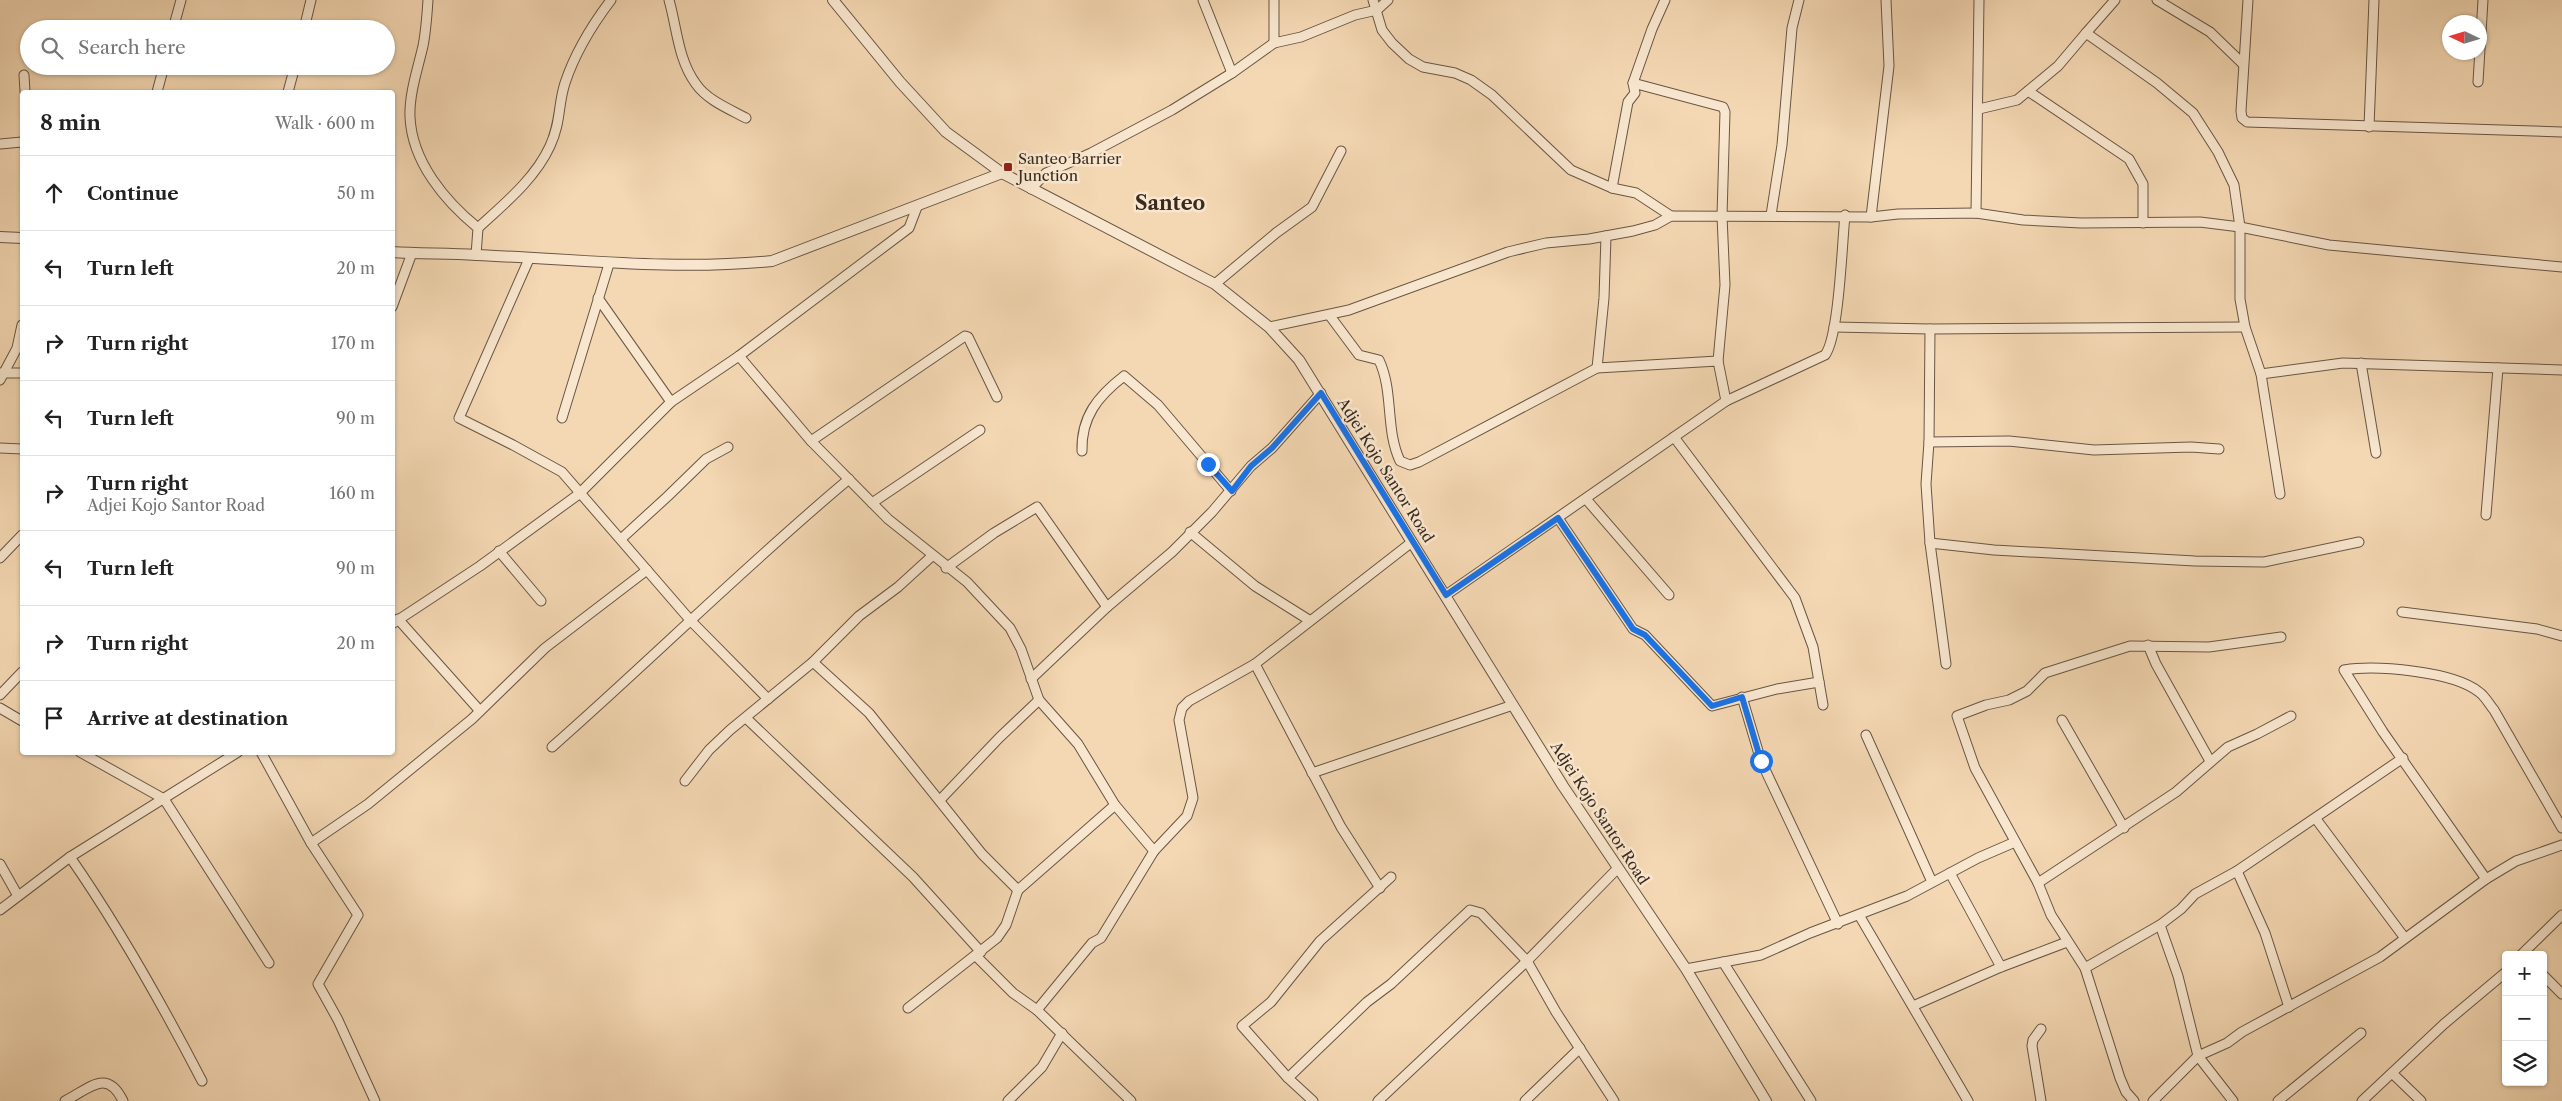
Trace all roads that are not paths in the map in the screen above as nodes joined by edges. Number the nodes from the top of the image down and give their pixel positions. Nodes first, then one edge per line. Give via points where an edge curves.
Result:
1 (181, 0) edge
2 (311, 0) edge
3 (428, 0) edge
4 (611, 0) edge
5 (669, 0) edge
6 (833, 0) edge
7 (1203, 0) edge
8 (1274, 0) edge
9 (1373, 0) edge
10 (1388, 0) edge
11 (1665, 0) edge
12 (1798, 0) edge
13 (1886, 0) edge
14 (1979, 0) edge
15 (2115, 0) edge
16 (2157, 0) edge
17 (2248, 0) edge
18 (2374, 0) edge
19 (2483, 0) edge
20 (1377, 10) junction
21 (175, 20) edge
22 (306, 20) edge
23 (2086, 33) junction
24 (1274, 43) junction
25 (2242, 64) junction
26 (1232, 73) junction
27 (24, 75) dead end
28 (162, 75) edge
29 (293, 75) edge
30 (2478, 82) dead end
31 (1633, 83) junction
32 (24, 90) edge
33 (158, 90) edge
34 (289, 90) edge
35 (2028, 91) junction
36 (1979, 109) junction
37 (746, 118) dead end
38 (2369, 127) junction
39 (2562, 132) edge
40 (20, 142) edge
41 (0, 144) edge
42 (1340, 151) dead end
43 (1002, 173) junction
44 (1612, 188) junction
45 (1031, 189) junction
46 (917, 208) junction
47 (1976, 213) junction
48 (1771, 215) junction
49 (1845, 215) junction
50 (1671, 216) junction
51 (1722, 216) junction
52 (1871, 217) junction
53 (2143, 223) junction
54 (2240, 227) junction
55 (478, 228) junction
56 (1606, 236) junction
57 (0, 237) edge
58 (20, 238) edge
59 (395, 252) edge
60 (412, 253) junction
61 (476, 254) junction
62 (529, 259) junction
63 (608, 264) junction
64 (2562, 267) edge
65 (1215, 284) junction
66 (598, 298) junction
67 (395, 300) edge
68 (1330, 316) junction
69 (1269, 327) junction
70 (1834, 327) junction
71 (2245, 327) junction
72 (1930, 329) junction
73 (20, 334) edge
74 (739, 356) junction
75 (1718, 361) junction
76 (2361, 363) junction
77 (1597, 368) junction
78 (2498, 368) junction
79 (2562, 370) edge
80 (20, 374) edge
81 (2261, 374) junction
82 (1, 375) edge
83 (1321, 393) junction
84 (996, 397) dead end
85 (1726, 401) junction
86 (671, 402) junction
87 (562, 418) dead end
88 (980, 430) dead end
89 (1674, 437) junction
90 (811, 441) junction
91 (1929, 442) junction
92 (728, 447) dead end
93 (0, 448) edge
94 (20, 449) edge
95 (2219, 449) dead end
96 (1082, 451) dead end
97 (2376, 453) dead end
98 (849, 480) junction
99 (1232, 491) junction
100 (579, 494) junction
101 (2280, 494) dead end
102 (1586, 499) junction
103 (872, 503) junction
104 (2486, 515) dead end
105 (1558, 518) junction
106 (1190, 532) junction
107 (20, 537) edge
108 (621, 538) junction
109 (1412, 542) junction
110 (2359, 542) dead end
111 (1930, 543) junction
112 (499, 550) junction
113 (932, 556) junction
114 (0, 558) edge
115 (946, 568) junction
116 (647, 570) junction
117 (1669, 594) dead end
118 (1446, 595) junction
119 (541, 601) dead end
120 (1107, 607) junction
121 (2402, 612) dead end
122 (1309, 620) junction
123 (395, 621) edge
124 (691, 621) junction
125 (2562, 636) edge
126 (2281, 637) dead end
127 (2148, 645) junction
128 (813, 662) junction
129 (1255, 664) junction
130 (1946, 664) dead end
131 (20, 674) edge
132 (1031, 679) junction
133 (1819, 682) junction
134 (0, 695) edge
135 (1742, 697) junction
136 (768, 699) junction
137 (1040, 700) junction
138 (1513, 705) junction
139 (1824, 705) dead end
140 (0, 708) edge
141 (480, 711) junction
142 (2291, 716) dead end
143 (746, 718) junction
144 (20, 720) edge
145 (2062, 720) dead end
146 (1866, 735) dead end
147 (552, 747) dead end
148 (85, 755) edge
149 (233, 755) edge
150 (263, 755) edge
151 (2403, 758) junction
152 (2210, 761) junction
153 (1312, 773) junction
154 (685, 782) dead end
155 (164, 799) junction
156 (940, 800) junction
157 (1115, 805) junction
158 (2316, 819) junction
159 (2124, 828) junction
160 (2562, 828) edge
161 (2015, 842) junction
162 (311, 843) junction
163 (2562, 845) edge
164 (1154, 851) junction
165 (70, 857) junction
166 (0, 864) edge
167 (1618, 868) junction
168 (2237, 871) junction
169 (1950, 873) junction
170 (1391, 877) dead end
171 (2486, 879) junction
172 (1932, 882) junction
173 (2038, 883) junction
174 (1380, 888) junction
175 (1018, 890) junction
176 (18, 896) junction
177 (0, 910) edge
178 (1859, 915) junction
179 (2562, 916) edge
180 (1838, 924) junction
181 (2160, 925) junction
182 (2404, 938) junction
183 (2067, 942) junction
184 (2527, 951) edge
185 (979, 954) junction
186 (1527, 961) junction
187 (1723, 962) junction
188 (268, 963) dead end
189 (2001, 967) junction
190 (2085, 968) junction
191 (1686, 969) junction
192 (2502, 975) edge
193 (2547, 979) edge
194 (2562, 994) edge
195 (1913, 1006) junction
196 (2289, 1007) junction
197 (908, 1008) dead end
198 (1037, 1010) junction
199 (2041, 1029) dead end
200 (1062, 1033) junction
201 (2361, 1033) dead end
202 (1580, 1048) junction
203 (2198, 1056) junction
204 (2392, 1073) junction
205 (1288, 1078) junction
206 (202, 1081) dead end
207 (65, 1101) edge
208 (124, 1101) edge
209 (376, 1101) edge
210 (1008, 1101) edge
211 (1131, 1101) edge
212 (1313, 1101) edge
213 (1378, 1101) edge
214 (1525, 1101) edge
215 (1614, 1101) edge
216 (1766, 1101) edge
217 (1810, 1101) edge
218 (1968, 1101) edge
219 (2041, 1101) edge
220 (2134, 1101) edge
221 (2153, 1101) edge
222 (2233, 1101) edge
223 (2278, 1101) edge
224 (2362, 1101) edge
225 (2421, 1101) edge

1 - 21 street
2 - 22 street
3 - 55 street via 410,116 413,138 431,180
4 - 55 street via 582,44 564,84 559,122 550,147 523,186
5 - 37 street via 680,50 696,84 718,103
6 - 43 street, Adjei Kojo Santor Road via 946,132
7 - 26 street
8 - 24 street
9 - 20 street
10 - 20 street
11 - 31 street
12 - 48 street
13 - 52 street via 1889,66
14 - 36 street
15 - 23 street
16 - 25 street via 2210,32
17 - 25 street
18 - 38 street
19 - 30 street
20 - 24 street via 1355,15 1301,37
20 - 44 street via 1382,30 1409,60 1471,80 1492,95 1571,170
23 - 35 street via 2058,66
23 - 54 street via 2193,113 2234,185
24 - 26 street
25 - 38 street via 2241,112 2247,122
26 - 45 street via 1172,110 1046,173
27 - 32 street
28 - 33 street
29 - 34 street
31 - 44 street via 1635,93 1628,102
31 - 51 street via 1722,108 1725,112
35 - 36 street via 2017,100
35 - 53 street via 2129,159 2143,184
36 - 47 street
38 - 39 street
40 - 41 street
42 - 65 street via 1312,207
43 - 45 street, Adjei Kojo Santor Road
43 - 46 street
44 - 50 street via 1636,193
45 - 65 street, Adjei Kojo Santor Road
46 - 63 street via 772,261 735,265
46 - 74 street via 909,228
47 - 52 street
47 - 53 street via 2023,220
48 - 49 street
48 - 51 street
49 - 52 street
49 - 70 street
50 - 51 street
50 - 56 street via 1655,225
51 - 75 street via 1725,285
53 - 54 street via 2200,222
54 - 64 street via 2329,245
54 - 71 street via 2239,293
55 - 61 street
56 - 68 street via 1546,243 1508,252
56 - 77 street
57 - 58 street
59 - 60 street
60 - 61 street
60 - 67 street
61 - 62 street
62 - 63 street
62 - 100 street via 459,418 562,472
63 - 66 street
65 - 69 street, Adjei Kojo Santor Road
66 - 86 street
66 - 87 street
68 - 69 street
68 - 77 street via 1359,355 1379,360 1386,375 1394,448 1400,461 1410,465
69 - 83 street, Adjei Kojo Santor Road via 1299,360
70 - 72 street
70 - 85 street via 1831,347 1825,355
71 - 72 street
71 - 81 street
72 - 91 street
73 - 82 street via 17,348
74 - 86 street
74 - 90 street
75 - 77 street
75 - 85 street
76 - 78 street
76 - 81 street
76 - 97 street
78 - 79 street
78 - 104 street
80 - 82 street
81 - 101 street
83 - 99 street via 1272,448 1251,466
83 - 109 street, Adjei Kojo Santor Road
84 - 90 street via 965,336
85 - 89 street
86 - 100 street
88 - 103 street
89 - 102 street
89 - 133 street via 1795,598 1813,647
90 - 98 street
91 - 95 street via 2010,441 2094,450
91 - 111 street via 1926,484
92 - 108 street via 706,459
93 - 94 street
96 - 99 street via 1081,436 1096,400 1124,376 1158,405
98 - 103 street
98 - 124 street via 777,539
99 - 106 street
100 - 108 street
100 - 112 street
102 - 105 street
102 - 117 street
103 - 113 street
105 - 118 street
105 - 135 street via 1633,629 1645,635 1712,706
106 - 120 street via 1172,552
106 - 122 street via 1255,586
107 - 114 street
108 - 116 street
109 - 118 street, Adjei Kojo Santor Road
109 - 122 street
110 - 111 street via 2264,562 1994,550
111 - 130 street
112 - 119 street
112 - 123 street via 432,599
113 - 115 street
113 - 128 street via 859,616
115 - 120 street via 994,533 1038,507
115 - 132 street via 967,582 1010,628
116 - 124 street
116 - 141 street via 545,648
118 - 138 street, Adjei Kojo Santor Road
120 - 132 street
121 - 125 street via 2537,629
122 - 129 street
123 - 141 street
124 - 136 street
124 - 147 street
126 - 127 street via 2209,647
127 - 152 street
127 - 161 street via 2130,646 2045,673 2027,691 2009,700 1986,704 1957,716 1976,768
128 - 136 street
128 - 156 street via 870,713
129 - 153 street
129 - 164 street via 1182,708 1178,720 1192,798 1190,810
131 - 134 street
132 - 137 street
133 - 135 street
133 - 139 street
135 - 180 street via 1761,761
136 - 143 street
137 - 156 street
137 - 157 street via 1078,744
138 - 153 street
138 - 167 street, Adjei Kojo Santor Road
140 - 144 street
141 - 162 street via 368,804
142 - 152 street via 2228,747
143 - 154 street via 709,750
143 - 185 street via 913,877
145 - 159 street
146 - 172 street
148 - 155 street
149 - 155 street
150 - 162 street
151 - 158 street
151 - 160 street via 2344,670 2390,668 2430,674 2480,692 2503,725
151 - 171 street
152 - 159 street via 2176,792
153 - 174 street via 1341,827
155 - 165 street
155 - 188 street
156 - 175 street via 982,854
157 - 164 street
157 - 175 street
158 - 168 street
158 - 182 street
159 - 173 street
161 - 169 street
161 - 173 street
162 - 209 street via 358,915 318,984
163 - 171 street via 2516,861
164 - 198 street via 1101,938 1092,943
165 - 176 street
165 - 206 street via 107,910 152,986
166 - 176 street
167 - 186 street
167 - 191 street, Adjei Kojo Santor Road
168 - 181 street via 2195,894
168 - 196 street via 2265,932
169 - 172 street
169 - 189 street
170 - 174 street
171 - 182 street
172 - 178 street
173 - 183 street
174 - 205 street via 1320,941 1271,1002 1242,1026
175 - 185 street via 1006,925
176 - 177 street
178 - 180 street
178 - 195 street
179 - 184 street
180 - 187 street via 1760,955
181 - 190 street
181 - 203 street via 2181,984
182 - 196 street via 2380,957
183 - 189 street
183 - 190 street
185 - 197 street
185 - 198 street via 1013,994
186 - 202 street
186 - 205 street via 1481,913 1470,910
186 - 213 street
187 - 191 street
187 - 217 street
189 - 195 street
190 - 220 street via 2120,1078
191 - 216 street, Adjei Kojo Santor Road
192 - 204 street
193 - 194 street
195 - 218 street
196 - 203 street
198 - 200 street
199 - 219 street via 2032,1046
200 - 210 street via 1042,1066
200 - 211 street
201 - 223 street
202 - 214 street
202 - 215 street
203 - 221 street
203 - 222 street
204 - 224 street
204 - 225 street
205 - 212 street
207 - 208 street via 98,1083 107,1082 114,1086

